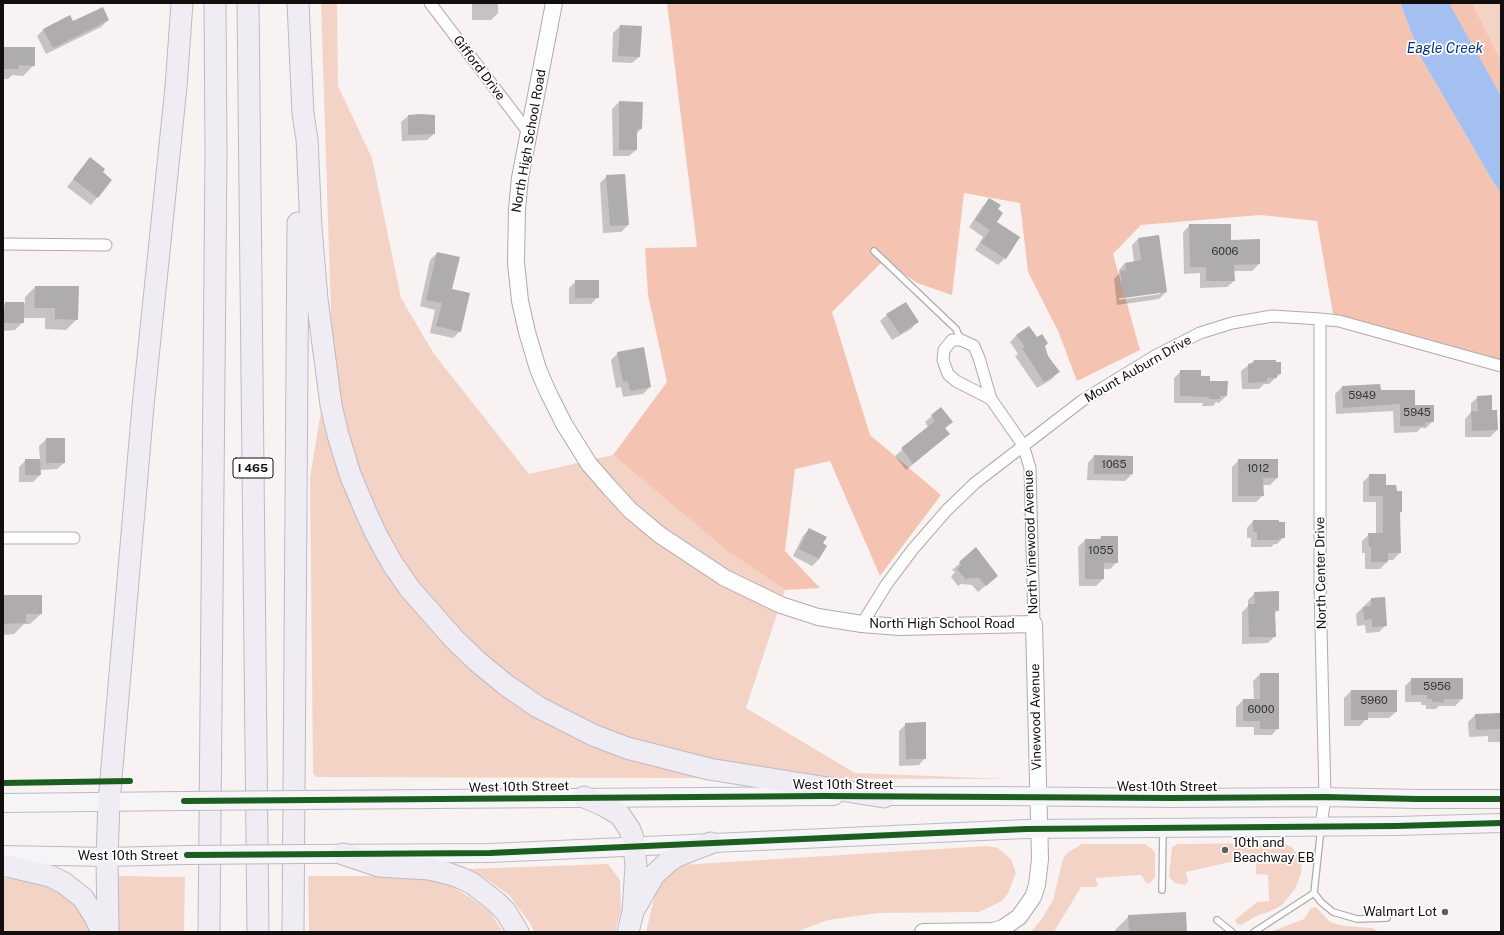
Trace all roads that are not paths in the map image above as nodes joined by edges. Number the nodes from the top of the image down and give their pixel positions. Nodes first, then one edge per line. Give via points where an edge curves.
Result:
1 (182, 3) edge
2 (215, 3) edge
3 (248, 3) edge
4 (298, 3) edge
5 (430, 3) edge
6 (554, 3) edge
7 (302, 114) junction
8 (529, 133) junction
9 (3, 244) edge
10 (106, 244) dead end
11 (874, 251) dead end
12 (1320, 319) junction
13 (961, 340) junction
14 (1501, 366) edge
15 (991, 399) junction
16 (1023, 445) junction
17 (3, 538) edge
18 (74, 538) dead end
19 (862, 624) junction
20 (1034, 624) junction
21 (584, 797) junction
22 (884, 797) junction
23 (1325, 797) junction
24 (1501, 799) edge
25 (109, 802) junction
26 (3, 803) edge
27 (1038, 803) junction
28 (1501, 823) edge
29 (1321, 826) junction
30 (1163, 828) junction
31 (1038, 829) junction
32 (711, 843) junction
33 (635, 847) junction
34 (343, 854) junction
35 (3, 855) edge
36 (107, 857) junction
37 (3, 865) edge
38 (1162, 890) dead end
39 (1314, 893) junction
40 (633, 912) junction
41 (1387, 918) dead end
42 (1217, 920) dead end
43 (102, 932) edge
44 (108, 932) edge
45 (209, 932) edge
46 (258, 932) edge
47 (293, 932) edge
48 (518, 932) edge
49 (628, 932) edge
50 (923, 932) edge
51 (1232, 932) edge
52 (1254, 932) edge

1 - 25 highway via 176,87 143,406
2 - 45 highway
3 - 46 highway, I 465
4 - 7 highway
5 - 8 street, Gifford Drive
6 - 8 street, North High School Road
7 - 22 highway via 308,139 317,299 331,405 338,435 350,474 376,534 392,563 430,613 478,662 506,685 538,707 593,735 627,748 709,769
7 - 47 highway via 298,139
8 - 19 street, North High School Road via 517,209 515,248 519,294 538,369 553,404 576,445 630,510 660,535 725,578 781,605 818,617
9 - 10 street
11 - 13 lane via 956,329
12 - 14 street, Mount Auburn Drive via 1339,321
12 - 16 street, Mount Auburn Drive via 1272,316 1232,323 1200,333 1155,356 1083,400
12 - 23 street, North Center Drive via 1320,585
13 - 15 street, North Vinewood Avenue via 974,346
13 - 15 street, North Vinewood Avenue via 952,340 944,350 943,360 948,374 956,381
15 - 16 street, North Vinewood Avenue
16 - 19 street, Mount Auburn Drive via 975,483 938,519 894,574
16 - 20 street, North Vinewood Avenue via 1030,468
17 - 18 street
19 - 20 street, North High School Road via 899,627
20 - 27 street, Vinewood Avenue
21 - 22 main road, West 10th Street
21 - 25 main road, West 10th Street, bridge
21 - 33 highway via 620,815 630,830
22 - 27 main road, West 10th Street
23 - 24 main road, West 10th Street
23 - 27 main road, West 10th Street via 1156,798
23 - 29 street, North Center Drive
25 - 26 main road, West 10th Street
25 - 36 highway
27 - 31 street, Vinewood Avenue
28 - 29 main road, West 10th Street
29 - 30 main road, West 10th Street
29 - 39 lane
30 - 31 main road, West 10th Street
30 - 38 lane
31 - 32 main road, West 10th Street
31 - 50 street, Vinewood Avenue via 1040,859 1037,885 1033,898 1019,917 1003,928 993,931
32 - 33 main road, West 10th Street
32 - 40 highway via 669,861 654,876
33 - 34 main road, West 10th Street via 490,854
33 - 40 highway
34 - 36 main road, West 10th Street, bridge
34 - 48 highway via 379,866 429,869 461,878 496,902 506,912
35 - 36 main road, West 10th Street
36 - 44 highway
37 - 43 highway via 50,876 64,883 83,898
39 - 41 lane via 1320,902 1333,912 1357,918
39 - 52 lane
40 - 49 highway
42 - 51 lane

